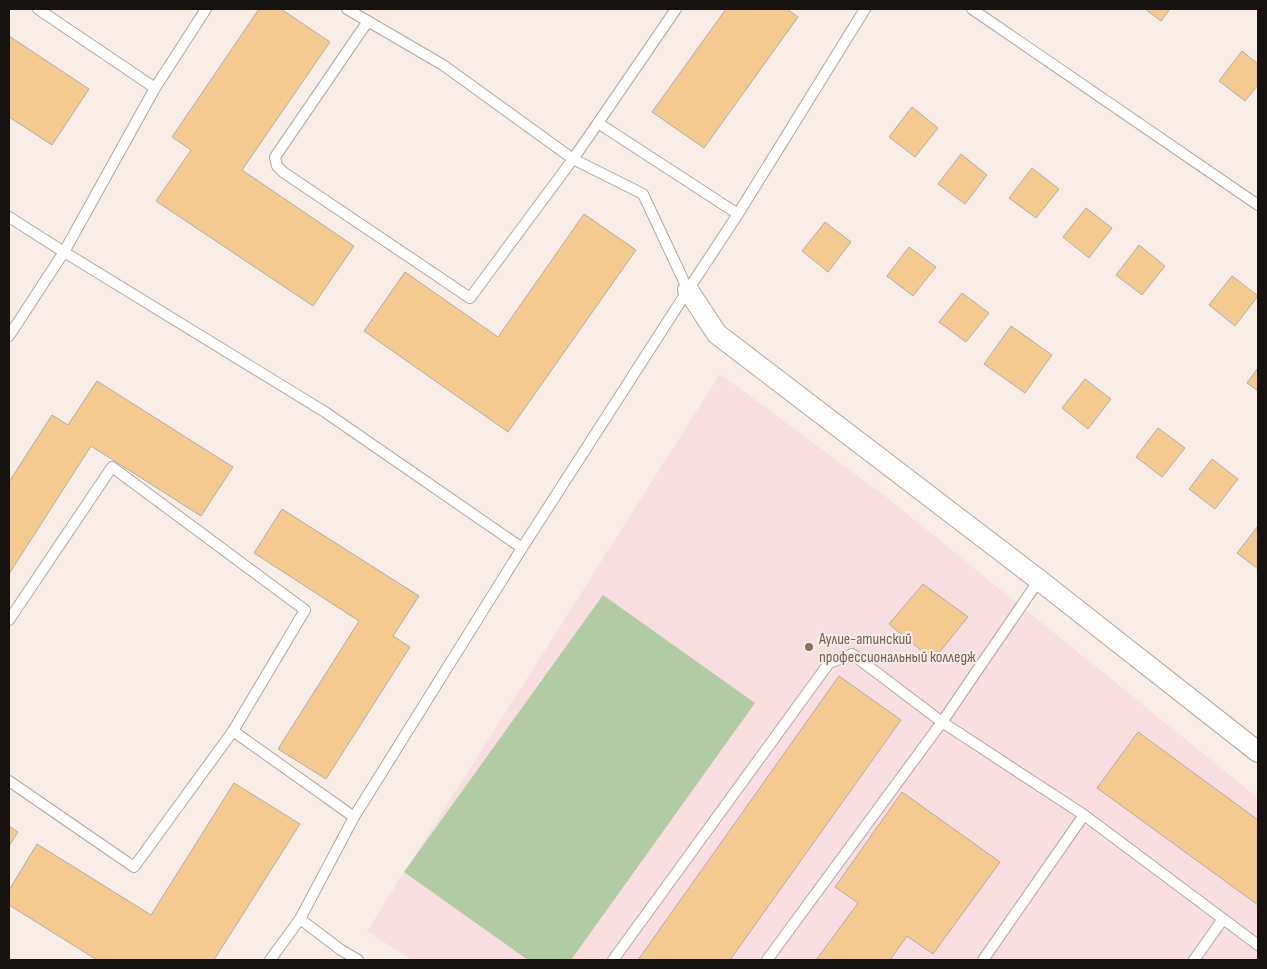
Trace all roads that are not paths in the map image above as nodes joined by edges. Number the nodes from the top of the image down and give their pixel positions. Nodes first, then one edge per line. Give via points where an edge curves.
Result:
1 (38, 9) edge
2 (206, 9) edge
3 (676, 9) edge
4 (865, 9) edge
5 (972, 9) edge
6 (352, 10) edge
7 (368, 22) junction
8 (155, 88) junction
9 (598, 123) junction
10 (573, 159) junction
11 (1258, 205) edge
12 (738, 214) junction
13 (9, 217) edge
14 (64, 252) junction
15 (688, 290) junction
16 (9, 336) edge
17 (522, 548) junction
18 (1040, 580) junction
19 (13, 604) edge
20 (9, 620) edge
21 (942, 722) junction
22 (233, 731) junction
23 (1258, 752) edge
24 (9, 781) edge
25 (1084, 815) junction
26 (354, 817) junction
27 (300, 919) junction
28 (1223, 919) junction
29 (1258, 945) edge
30 (270, 960) edge
31 (358, 960) edge
32 (613, 960) edge
33 (767, 960) edge
34 (984, 960) edge
35 (1194, 960) edge

1 - 8 lane
2 - 8 lane
3 - 9 lane
4 - 12 lane
5 - 11 lane
6 - 7 lane
7 - 10 lane via 443,66
7 - 10 lane via 274,157 277,166 470,298
8 - 14 lane
9 - 10 lane
9 - 12 lane
10 - 15 lane via 643,194
12 - 15 lane
13 - 14 lane
14 - 16 lane
14 - 17 lane via 325,412
15 - 17 lane
15 - 18 street via 717,334
17 - 26 lane
18 - 21 lane
18 - 23 street
19 - 20 lane
19 - 22 lane via 112,467 305,610
21 - 25 lane
21 - 32 lane via 852,654 829,663
21 - 33 lane
22 - 24 lane via 134,867
22 - 26 lane
25 - 28 lane
25 - 34 lane
26 - 27 lane
27 - 30 lane
27 - 31 lane
28 - 29 lane
28 - 35 lane

